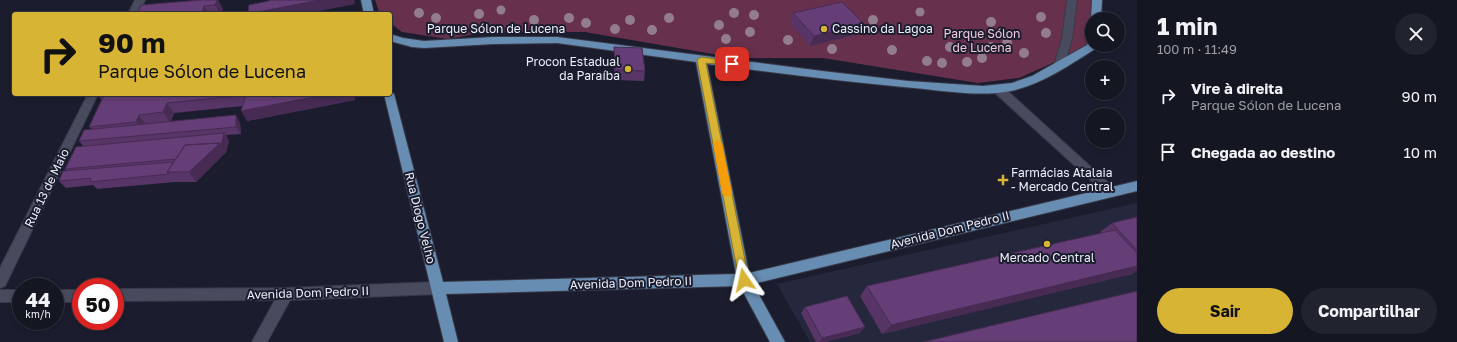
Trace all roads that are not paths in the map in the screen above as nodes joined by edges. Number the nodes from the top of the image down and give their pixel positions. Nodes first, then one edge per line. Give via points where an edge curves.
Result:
1 (140, 0) edge
2 (366, 0) edge
3 (1072, 0) edge
4 (1098, 0) edge
5 (134, 12) edge
6 (369, 12) edge
7 (1097, 12) edge
8 (392, 38) edge
9 (1085, 51) edge
10 (701, 60) junction
11 (1059, 66) junction
12 (998, 89) junction
13 (93, 96) edge
14 (390, 96) edge
15 (1137, 186) edge
16 (1110, 191) junction
17 (744, 280) junction
18 (0, 282) edge
19 (438, 288) junction
20 (286, 294) junction
21 (124, 295) edge
22 (0, 296) edge
23 (12, 296) edge
24 (259, 342) edge
25 (451, 342) edge
26 (778, 342) edge

1 - 5 street
2 - 6 main road
3 - 11 street via 1067,39
4 - 7 main road
8 - 10 main road, Parque Sólon de Lucena via 404,42 440,45 557,40
9 - 11 main road, Parque Sólon de Lucena
10 - 12 main road, Parque Sólon de Lucena via 923,86
10 - 17 main road
11 - 12 main road, Parque Sólon de Lucena via 1029,82
12 - 16 street
13 - 18 street, Rua 13 de Maio
14 - 19 main road, Rua Diogo Velho
15 - 16 main road, Avenida Dom Pedro II
16 - 17 main road, Avenida Dom Pedro II
17 - 19 main road, Avenida Dom Pedro II
17 - 26 main road
19 - 20 street, Avenida Dom Pedro II
19 - 25 main road, Rua Diogo Velho
20 - 21 street, Avenida Dom Pedro II
20 - 24 street
22 - 23 street

